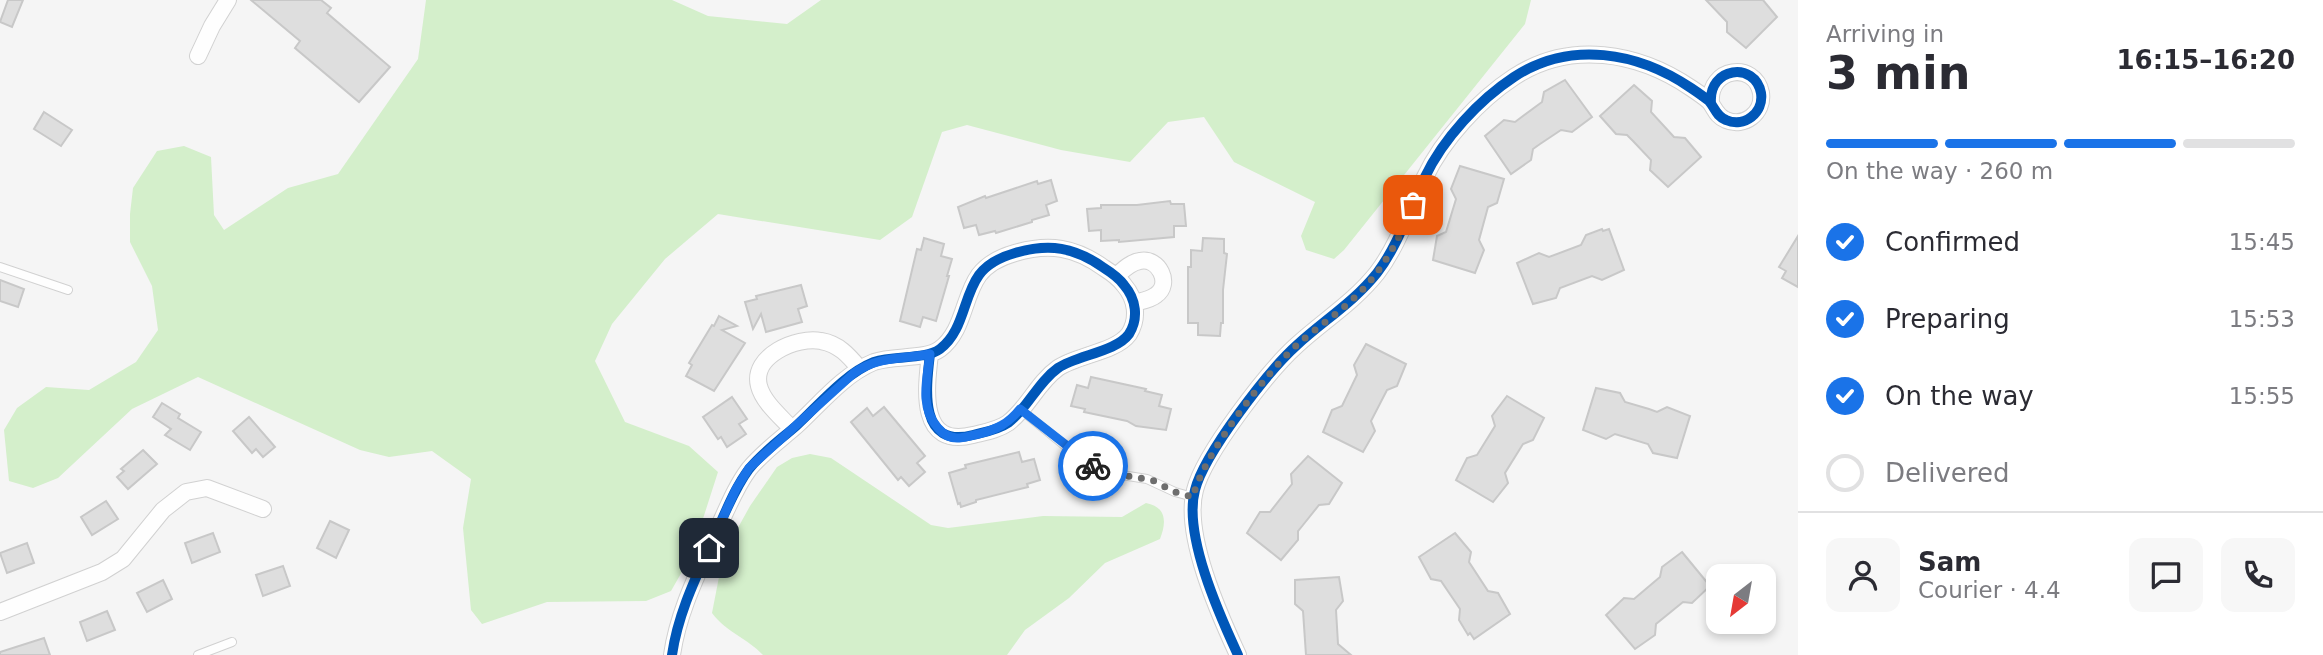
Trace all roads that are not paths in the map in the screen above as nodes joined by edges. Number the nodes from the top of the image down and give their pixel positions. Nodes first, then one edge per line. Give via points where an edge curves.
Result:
1 (228, 0) edge
2 (198, 56) dead end
3 (1711, 103) dead end
4 (0, 267) edge
5 (1116, 276) junction
6 (68, 290) dead end
7 (1134, 303) junction
8 (930, 354) junction
9 (860, 369) junction
10 (1020, 409) junction
11 (792, 429) junction
12 (1193, 497) junction
13 (264, 509) dead end
14 (0, 612) edge
15 (232, 642) dead end
16 (198, 655) edge
17 (672, 655) edge
18 (1238, 655) edge

1 - 2 street
3 - 12 street via 1670,76 1610,55 1555,58 1512,79 1440,152 1392,250 1372,279 1298,344 1262,385 1208,460
4 - 6 lane
5 - 7 street
5 - 7 street via 1141,261 1159,268 1160,292
5 - 8 street via 1086,255 1063,247 1032,248 998,259 977,279 951,338
7 - 10 street via 1134,323 1124,339 1060,366
8 - 9 street via 892,357
8 - 10 street via 926,403 933,421 946,435 958,438 993,430 1007,424
9 - 11 street
9 - 11 street via 842,350 816,340 790,344 768,358 759,372 759,387
10 - 12 lane via 1104,472 1147,479
11 - 17 street via 755,462 736,489 687,599
12 - 18 street via 1200,553
13 - 14 street via 207,488 186,492 163,510 118,563
15 - 16 lane

